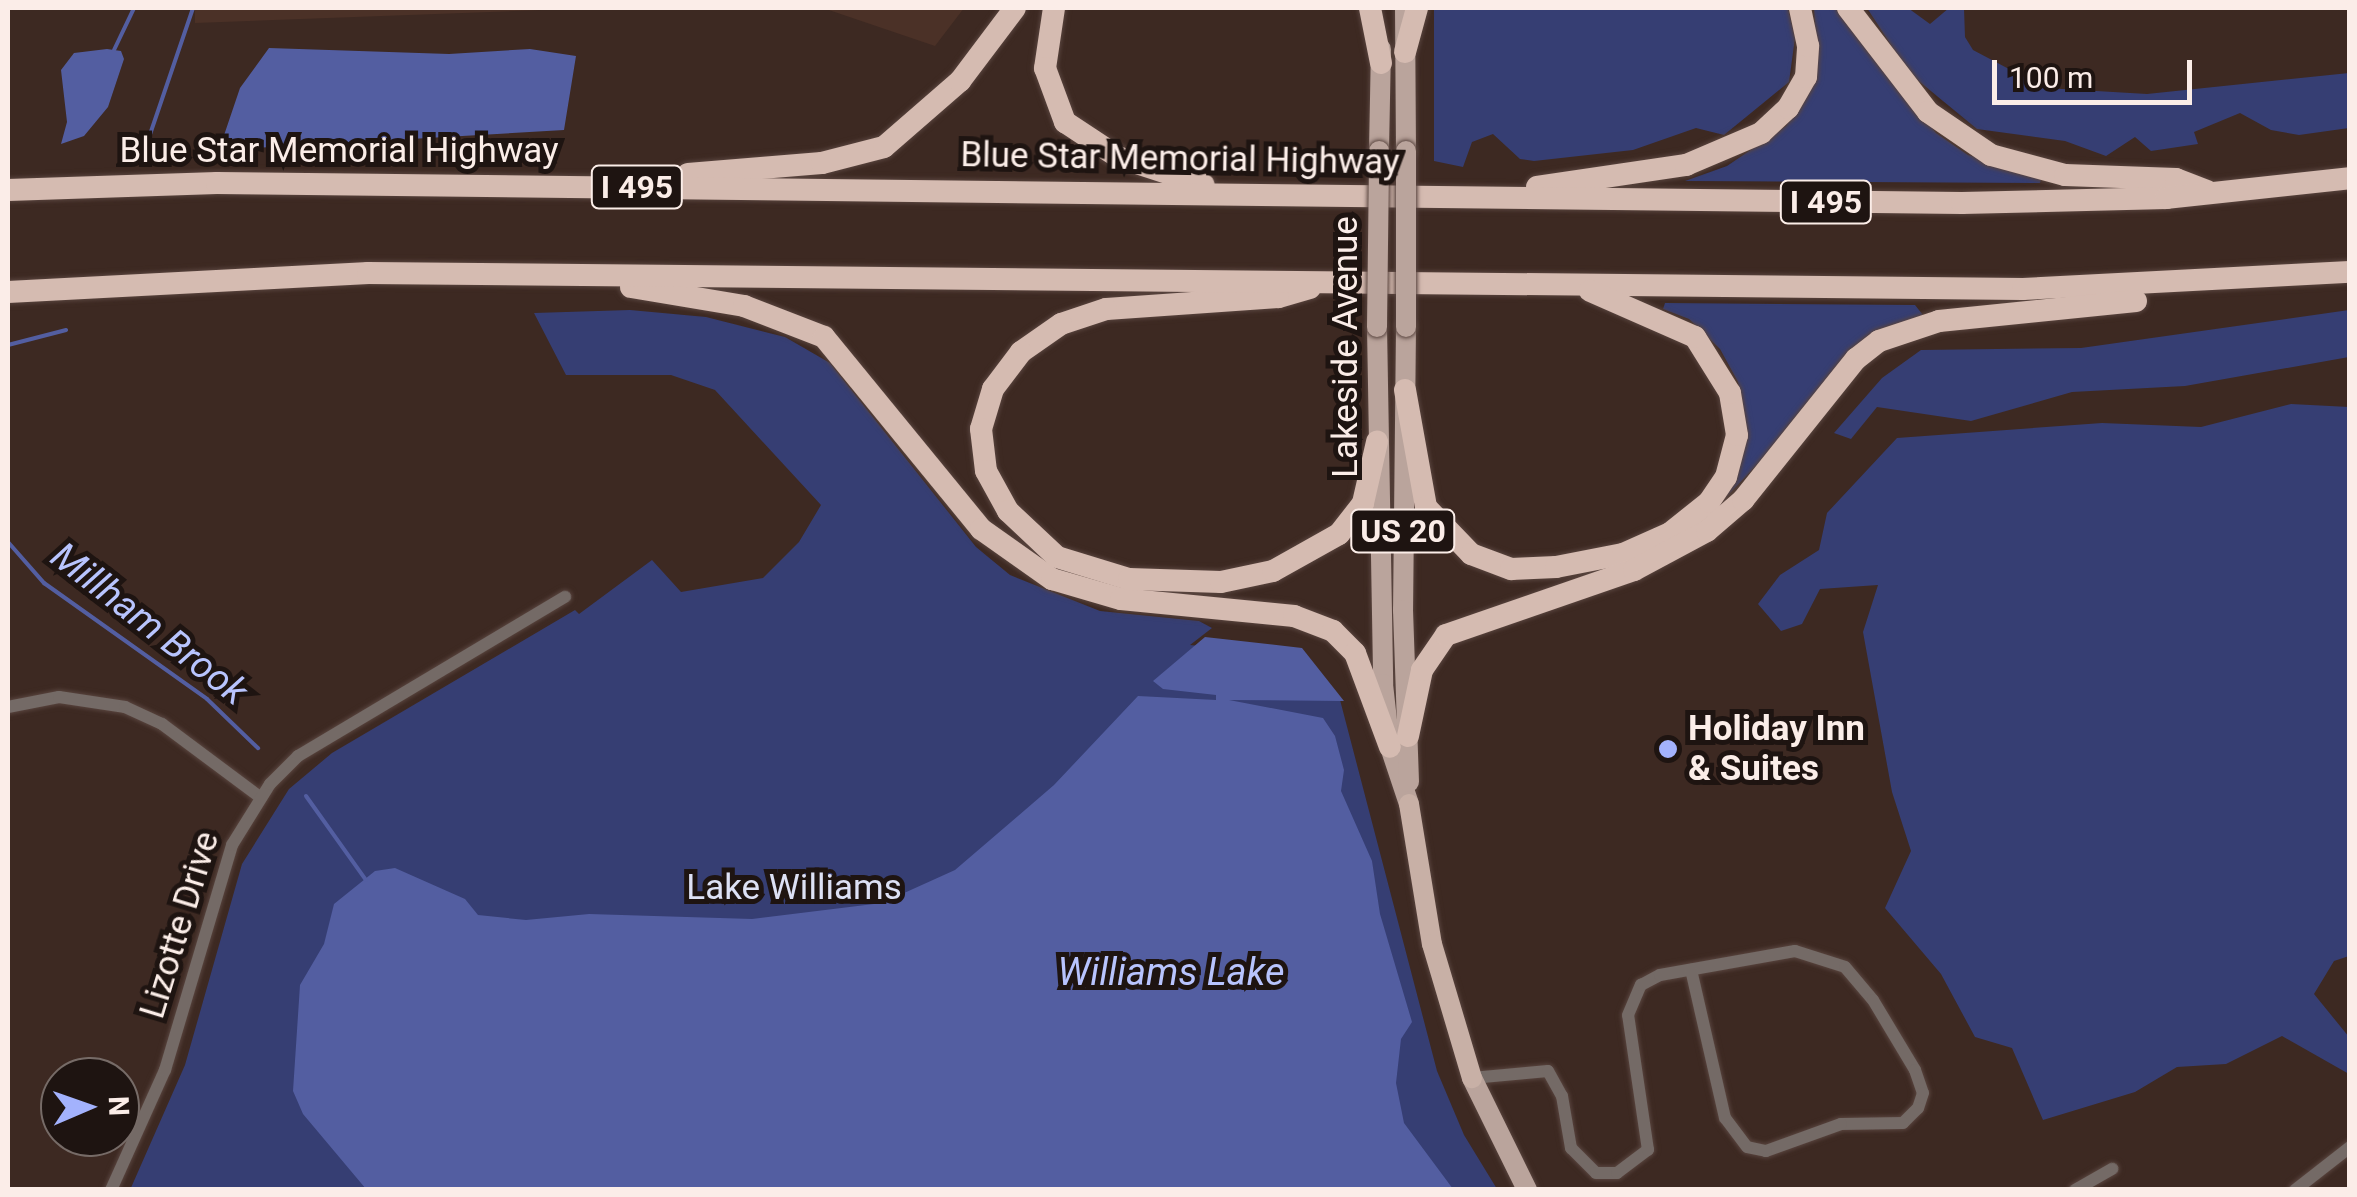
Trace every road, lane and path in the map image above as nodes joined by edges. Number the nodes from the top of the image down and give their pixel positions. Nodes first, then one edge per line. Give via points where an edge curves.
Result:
1 (1015, 8) edge
2 (1054, 8) edge
3 (1370, 8) edge
4 (1380, 8) edge
5 (1405, 8) edge
6 (1417, 8) edge
7 (1800, 8) edge
8 (1848, 8) edge
9 (1406, 52) junction
10 (1380, 63) junction
11 (2350, 178) edge
12 (456, 185) junction
13 (8, 190) edge
14 (2216, 194) junction
15 (1267, 195) junction
16 (1436, 197) junction
17 (2350, 274) edge
18 (539, 275) junction
19 (1336, 281) junction
20 (1577, 286) junction
21 (8, 292) edge
22 (1405, 390) junction
23 (1377, 442) junction
24 (565, 597) dead end
25 (8, 706) edge
26 (1399, 741) junction
27 (260, 797) junction
28 (1409, 804) joint
29 (1691, 970) junction
30 (1472, 1078) junction
31 (2350, 1147) edge
32 (2112, 1169) dead end
33 (111, 1190) edge
34 (1527, 1190) edge
35 (2075, 1190) edge
36 (2295, 1190) edge

1 - 12 highway via 939,103 893,142 864,155 737,171
2 - 15 highway via 1046,77 1054,105 1073,130 1168,176
3 - 10 highway
4 - 10 main road, Lakeside Avenue / US 20
5 - 9 main road, Lakeside Avenue / US 20
6 - 9 highway
7 - 16 highway via 1806,77 1776,121 1744,144 1666,169
8 - 14 highway via 1928,112 1991,155 2065,176 2176,179
9 - 22 main road, Lakeside Avenue / US 20, bridge
10 - 23 main road, Lakeside Avenue / US 20, bridge
11 - 14 highway, Blue Star Memorial Highway / I 495
12 - 13 highway, Blue Star Memorial Highway / I 495 via 167,183
12 - 15 highway, Blue Star Memorial Highway / I 495
14 - 16 highway, Blue Star Memorial Highway / I 495 via 1981,203
15 - 16 highway, Blue Star Memorial Highway / I 495
17 - 20 highway via 2041,289
17 - 26 highway via 1939,321 1879,341 1856,359 1743,500 1706,531 1634,570 1446,634 1422,670
18 - 19 highway
18 - 21 highway via 289,274
18 - 26 highway via 726,302 810,329 850,364 1002,549 1052,579 1100,595 1314,621 1356,653
19 - 20 highway
19 - 23 highway via 1278,297 1106,308 1061,324 1021,352 993,390 981,429 986,470 1015,520 1057,557 1130,579 1221,582 1273,572 1339,534 1368,491
20 - 22 highway via 1685,330 1726,380 1736,421 1732,463 1709,502 1670,533 1606,558 1556,568 1511,568 1471,554 1426,507
22 - 26 main road, Lakeside Avenue / US 20
23 - 26 main road, Lakeside Avenue / US 20
24 - 27 street, Lizotte Drive via 298,756
25 - 27 street via 59,697 124,707 162,724
26 - 28 main road, Lakeside Avenue / US 20
27 - 33 street, Lizotte Drive via 232,845 209,936 144,1127
28 - 30 highway, Lakeside Avenue / US 20 via 1432,944
29 - 29 street via 1795,952 1845,967 1915,1070 1922,1093 1918,1108 1903,1124 1841,1124 1766,1151 1746,1147 1725,1118
29 - 30 street via 1650,980 1632,999 1628,1015 1649,1131 1648,1150 1635,1166 1596,1173 1582,1163 1548,1071
30 - 34 main road, Lakeside Avenue / US 20
31 - 36 street
32 - 35 street

